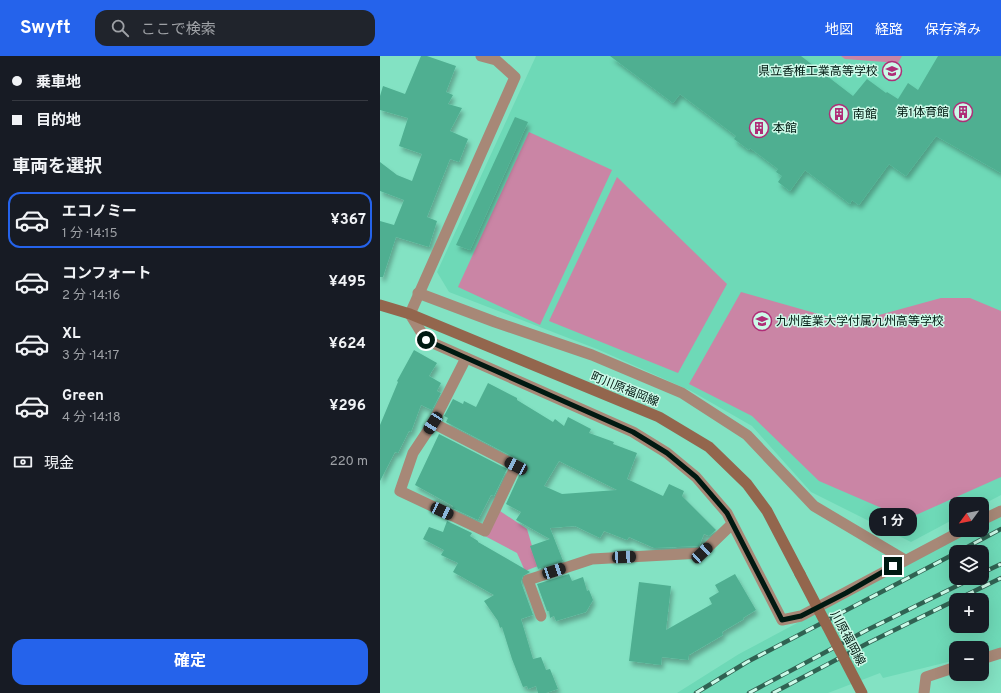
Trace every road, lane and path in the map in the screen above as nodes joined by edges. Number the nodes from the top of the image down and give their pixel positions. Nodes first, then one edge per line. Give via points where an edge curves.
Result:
1 (482, 56) edge
2 (418, 293) junction
3 (380, 305) edge
4 (410, 314) junction
5 (466, 358) junction
6 (433, 423) junction
7 (1001, 511) edge
8 (989, 517) edge
9 (732, 524) junction
10 (949, 537) edge
11 (905, 560) junction
12 (800, 574) joint
13 (540, 616) dead end
14 (1001, 653) edge
15 (989, 657) edge
16 (949, 669) edge
17 (862, 693) edge
18 (924, 693) edge

1 - 2 street via 496,60 515,77
2 - 4 street
2 - 11 street via 592,355 682,393 747,435 814,506
3 - 4 main road, 町川原福岡線
4 - 5 street via 426,340
4 - 12 main road, 町川原福岡線 via 659,418 709,446 747,484 768,512
5 - 6 street
5 - 9 street via 633,432 667,453 696,477 727,513
6 - 6 street via 413,453 400,491 485,531 516,466
7 - 8 street
9 - 11 street via 782,620 801,616
9 - 13 street via 702,553 592,559 528,580
10 - 11 street
12 - 17 main road, 川原福岡線, bridge
14 - 15 street
16 - 18 street via 926,677

